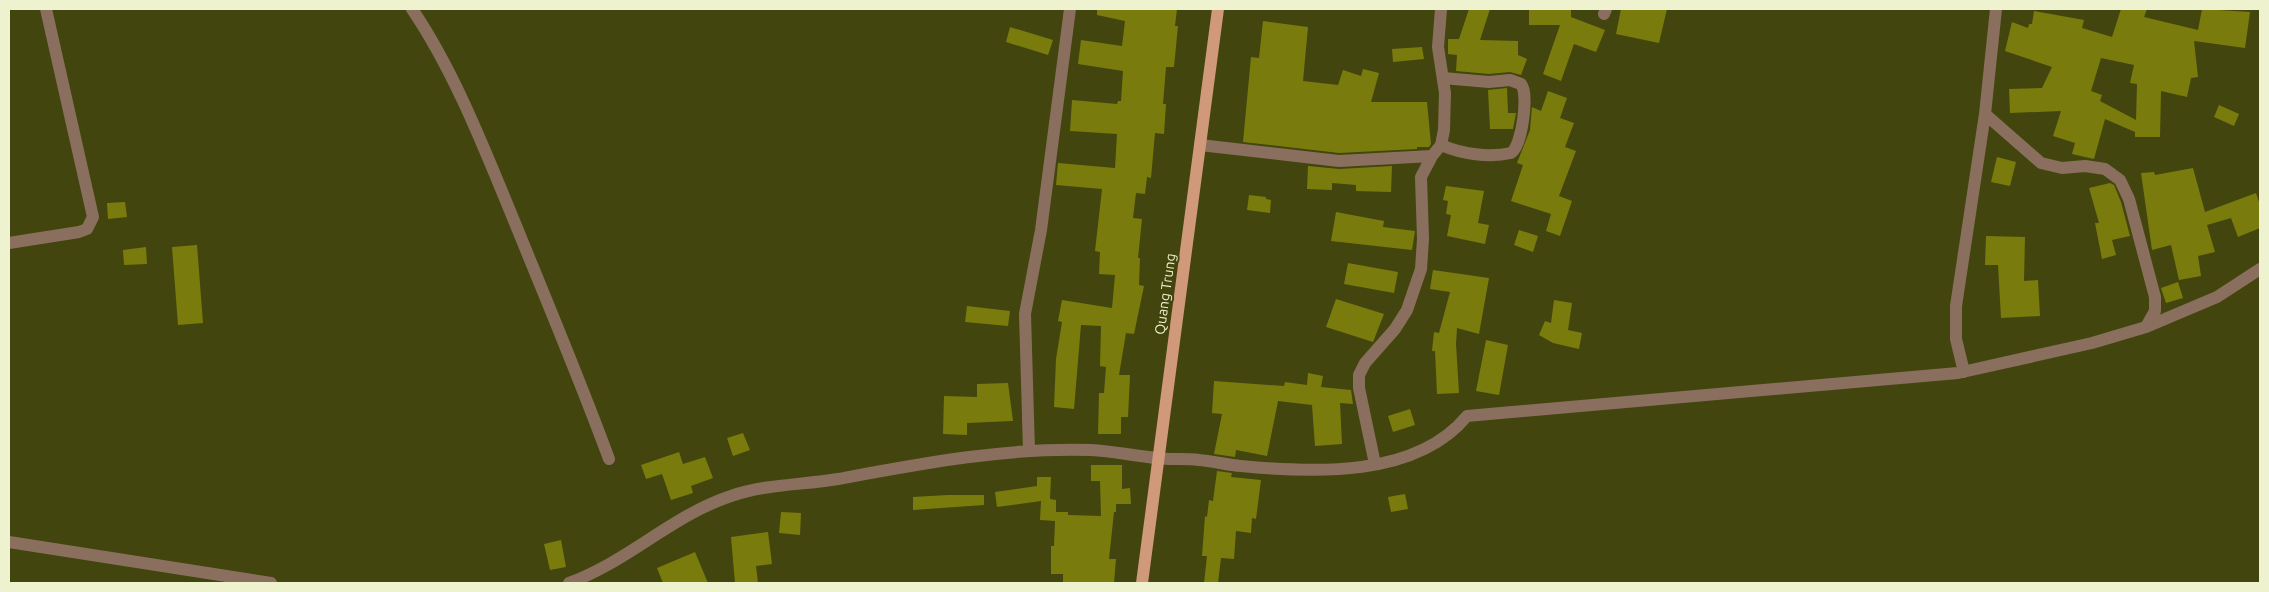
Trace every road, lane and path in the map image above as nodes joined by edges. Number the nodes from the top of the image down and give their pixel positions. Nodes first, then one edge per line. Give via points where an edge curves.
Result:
1 (46, 9) edge
2 (412, 9) edge
3 (1070, 9) edge
4 (1218, 9) edge
5 (1441, 9) edge
6 (1996, 9) edge
7 (1443, 78) junction
8 (1985, 114) junction
9 (1200, 145) junction
10 (1440, 145) junction
11 (1432, 156) junction
12 (9, 243) edge
13 (2260, 269) edge
14 (2146, 327) junction
15 (1964, 372) junction
16 (1029, 450) junction
17 (609, 459) dead end
18 (1158, 459) junction
19 (1375, 464) junction
20 (9, 542) edge
21 (270, 583) edge
22 (569, 583) edge
23 (1142, 583) edge

1 - 12 street via 93,217 91,224 79,232
2 - 17 street via 439,53 494,172
3 - 16 street via 1043,221 1025,314
4 - 9 main road, Quang Trung
5 - 7 street via 1438,47
6 - 8 street
7 - 10 street via 1446,106
7 - 10 street via 1516,82 1524,88 1525,97 1519,143 1511,153 1488,155
8 - 14 street via 2041,163 2062,168 2085,166 2105,169 2122,183 2155,297 2155,311
8 - 15 street via 1956,306 1956,339
9 - 11 street via 1339,161
9 - 18 main road, Quang Trung
10 - 11 street
11 - 19 street via 1421,177 1423,248 1416,290 1395,329 1365,363 1359,375
13 - 14 street via 2218,297
14 - 15 street via 2092,343
15 - 19 street via 1467,416 1452,432 1430,447
16 - 18 street via 1099,451
16 - 22 street via 771,487 730,496 689,516 616,562
18 - 19 street via 1198,459 1240,466 1328,470
18 - 23 main road, Quang Trung
20 - 21 street

